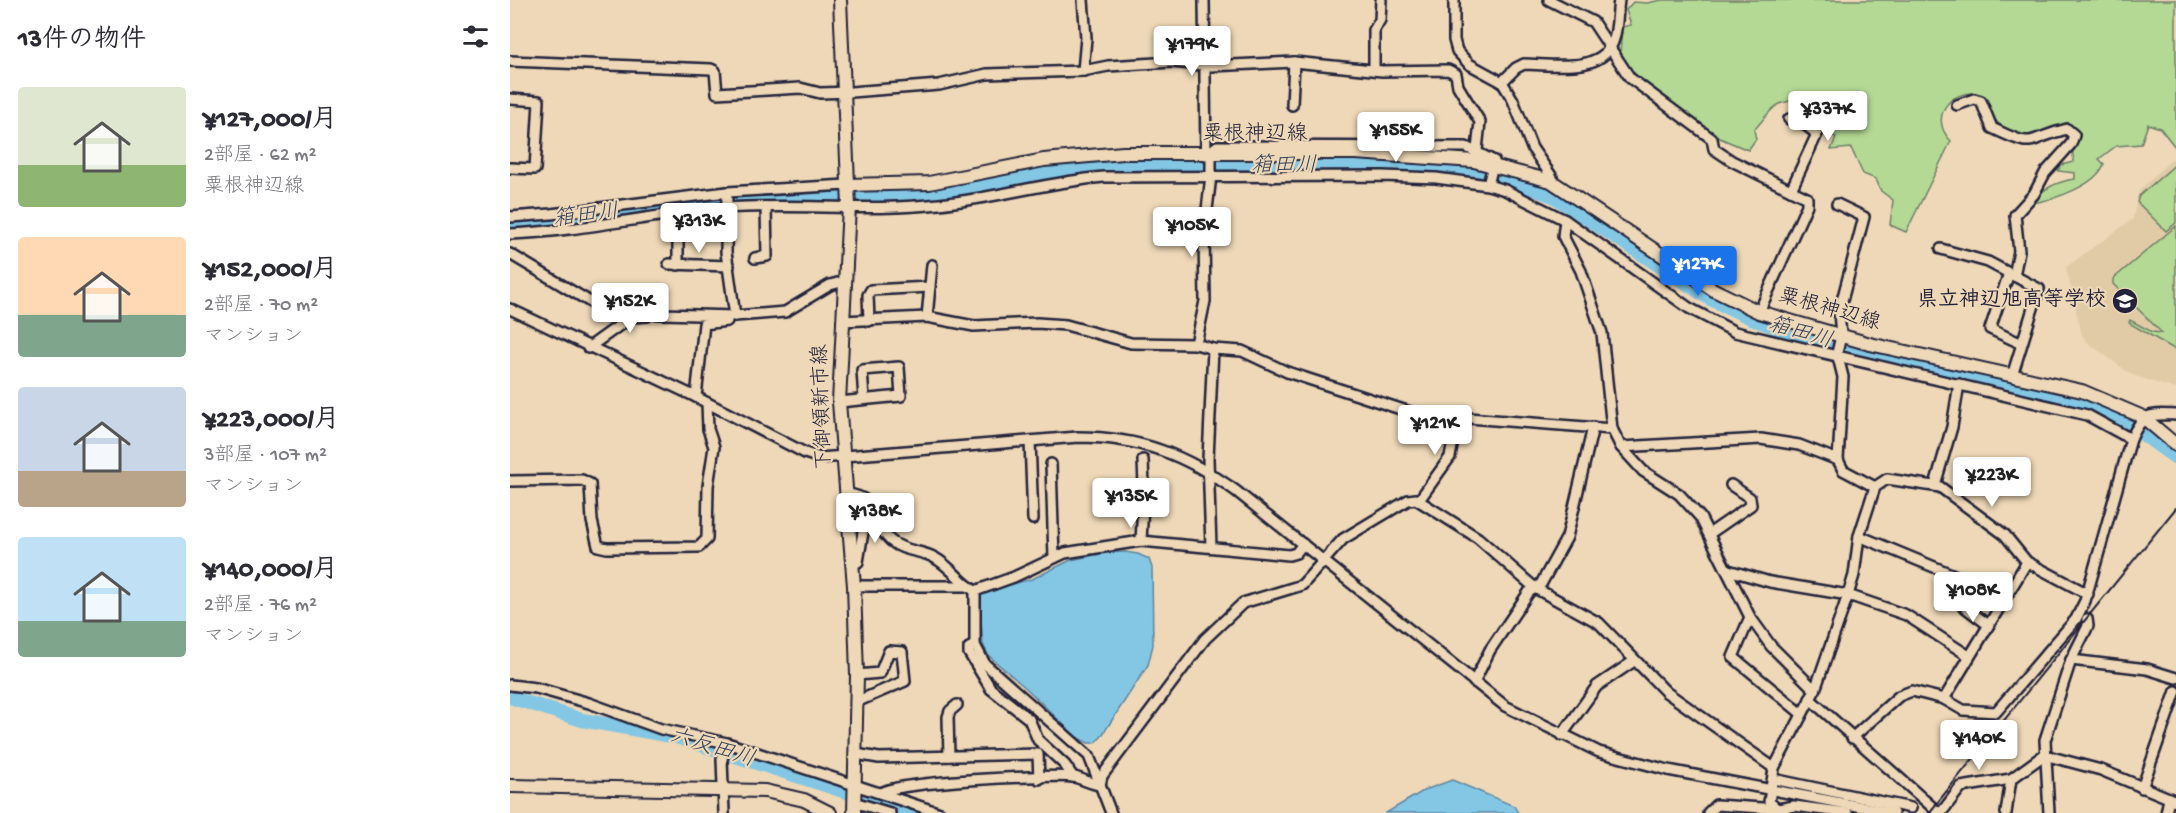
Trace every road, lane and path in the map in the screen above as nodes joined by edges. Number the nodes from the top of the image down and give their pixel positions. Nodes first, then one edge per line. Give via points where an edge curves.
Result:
1 (840, 0) edge
2 (1083, 0) edge
3 (1204, 0) edge
4 (1381, 0) edge
5 (1454, 0) edge
6 (1550, 0) edge
7 (1619, 0) edge
8 (1611, 47) junction
9 (510, 61) edge
10 (1294, 62) junction
11 (1205, 65) junction
12 (1457, 65) junction
13 (1374, 70) junction
14 (1083, 72) junction
15 (1502, 82) junction
16 (843, 92) junction
17 (510, 99) edge
18 (1292, 105) dead end
19 (1957, 105) dead end
20 (1789, 119) dead end
21 (1477, 150) junction
22 (1208, 154) junction
23 (1493, 166) junction
24 (510, 168) edge
25 (1211, 176) junction
26 (1551, 181) junction
27 (1488, 185) junction
28 (1791, 190) junction
29 (727, 192) junction
30 (848, 196) junction
31 (1837, 204) dead end
32 (766, 207) junction
33 (587, 208) junction
34 (727, 208) junction
35 (672, 214) junction
36 (510, 217) edge
37 (1565, 220) junction
38 (589, 225) junction
39 (510, 234) edge
40 (1941, 249) dead end
41 (510, 254) edge
42 (755, 258) dead end
43 (932, 265) dead end
44 (729, 267) junction
45 (2012, 274) junction
46 (845, 281) junction
47 (930, 287) junction
48 (510, 309) edge
49 (1759, 312) junction
50 (661, 314) junction
51 (738, 316) junction
52 (927, 316) junction
53 (842, 321) junction
54 (869, 321) junction
55 (1841, 337) junction
56 (1196, 344) junction
57 (2020, 344) junction
58 (588, 348) junction
59 (1213, 349) junction
60 (1838, 355) junction
61 (2012, 376) junction
62 (1959, 384) junction
63 (696, 397) junction
64 (864, 399) junction
65 (839, 402) junction
66 (708, 403) junction
67 (2176, 415) edge
68 (1458, 416) junction
69 (2142, 418) junction
70 (1593, 427) junction
71 (1612, 429) junction
72 (2131, 437) junction
73 (1030, 441) junction
74 (2176, 445) edge
75 (1621, 447) junction
76 (844, 458) junction
77 (1143, 460) dead end
78 (1838, 460) junction
79 (1051, 464) dead end
80 (1208, 471) junction
81 (510, 481) edge
82 (1731, 485) dead end
83 (1935, 486) junction
84 (1875, 487) junction
85 (846, 494) junction
86 (1420, 499) junction
87 (868, 502) junction
88 (1033, 519) dead end
89 (1709, 534) junction
90 (1859, 536) junction
91 (1141, 541) junction
92 (1303, 544) junction
93 (1211, 547) junction
94 (1054, 558) junction
95 (1323, 561) junction
96 (2026, 562) junction
97 (852, 565) junction
98 (1728, 570) junction
99 (854, 586) junction
100 (971, 588) junction
101 (1535, 588) junction
102 (2088, 594) junction
103 (1848, 595) junction
104 (1750, 617) junction
105 (2087, 619) dead end
106 (1988, 624) junction
107 (975, 645) junction
108 (1969, 656) junction
109 (2071, 660) junction
110 (1634, 661) junction
111 (857, 675) junction
112 (2176, 678) edge
113 (1474, 682) junction
114 (510, 685) edge
115 (1815, 690) junction
116 (2176, 691) edge
117 (1810, 699) junction
118 (1944, 699) junction
119 (856, 702) junction
120 (957, 705) dead end
121 (1802, 714) junction
122 (1562, 735) junction
123 (1851, 738) junction
124 (727, 743) junction
125 (856, 754) junction
126 (2044, 755) junction
127 (949, 756) junction
128 (1774, 768) junction
129 (1073, 777) junction
130 (1039, 778) junction
131 (2011, 779) junction
132 (1772, 784) junction
133 (1100, 785) junction
134 (510, 786) edge
135 (2142, 788) junction
136 (724, 790) junction
137 (881, 793) junction
138 (855, 797) edge
139 (1922, 799) junction
140 (2173, 800) edge
141 (1908, 810) edge
142 (1780, 811) edge
143 (724, 813) edge
144 (830, 813) edge
145 (890, 813) edge
146 (940, 813) edge
147 (1111, 813) edge
148 (1708, 813) edge
149 (1847, 813) edge
150 (1893, 813) edge
151 (1940, 813) edge
152 (2006, 813) edge
153 (2049, 813) edge
154 (2166, 813) edge

1 - 16 main road, 下御領新市線
2 - 14 street
3 - 11 street
4 - 13 street via 1380,20 1374,30
5 - 12 street
6 - 8 street via 1593,22
7 - 8 street
8 - 15 street via 1599,59 1585,64 1524,64
8 - 28 street via 1630,78 1712,139 1714,149
9 - 16 street via 711,69 717,93 800,88 820,93
10 - 11 street
10 - 13 street
10 - 18 street
11 - 14 street via 1135,64
11 - 22 street
12 - 13 street
12 - 15 street
12 - 21 street via 1458,86 1480,122
14 - 16 street via 987,74 939,86
15 - 26 street
16 - 30 main road, 下御領新市線
17 - 24 street via 539,101 535,169
19 - 45 street via 1974,99 1981,101 1992,128 2023,143 2033,143 2067,129 2074,135 2015,215 2019,251
20 - 28 street via 1803,123 1817,134
21 - 22 street via 1217,146
21 - 23 street via 1494,161
22 - 23 main road, 粟根神辺線 via 1356,153 1456,159
22 - 25 street
22 - 30 main road, 粟根神辺線 via 1070,157
23 - 26 main road, 粟根神辺線
23 - 27 street
25 - 27 street via 1436,178
25 - 30 street via 1076,179 942,204
25 - 56 street via 1204,235 1205,302
26 - 49 main road, 粟根神辺線 via 1714,290
27 - 37 street
28 - 49 street via 1807,198 1807,206
29 - 30 street
29 - 33 street
29 - 34 street
30 - 32 street
30 - 46 main road, 下御領新市線
31 - 55 street via 1864,217 1839,312
32 - 34 street
32 - 42 street via 767,256
33 - 36 street
33 - 38 street
34 - 35 street
34 - 44 street
35 - 38 street
35 - 44 street via 678,242 673,265
37 - 60 street via 1689,308 1726,327
37 - 71 street via 1563,236 1581,272 1602,333
38 - 39 street
40 - 45 street via 1988,262
41 - 50 street via 602,309
43 - 47 street
44 - 51 street
45 - 57 street via 2039,289
45 - 57 street via 1990,329
46 - 51 street via 830,285 792,310
46 - 53 main road, 下御領新市線
47 - 52 street
47 - 54 street via 871,290
48 - 58 street
49 - 55 main road, 粟根神辺線
50 - 51 street
50 - 58 street via 631,317
51 - 63 street via 740,319 704,324
52 - 54 street
52 - 56 street via 974,326 1037,322 1065,325 1131,343
53 - 54 street
53 - 65 main road, 下御領新市線
55 - 60 street
55 - 61 main road, 粟根神辺線
56 - 59 street
57 - 61 street
58 - 63 street
59 - 68 street via 1242,351 1287,372 1416,414
59 - 80 street
60 - 62 street
60 - 78 street via 1843,377
61 - 69 main road, 粟根神辺線 via 2082,391
62 - 72 street via 2087,415
62 - 83 street via 1952,427
63 - 66 street
64 - 64 street via 901,396 899,367 862,370
64 - 65 street
65 - 76 main road, 下御領新市線
66 - 76 street via 805,453 820,458
66 - 81 street via 714,458 708,486 707,539 699,547 598,546 590,484 582,480
67 - 69 street via 2152,414
68 - 70 street
68 - 86 street via 1450,457
69 - 72 street
69 - 74 main road, 粟根神辺線
70 - 71 street
70 - 101 street via 1567,537
71 - 75 street
72 - 102 street
73 - 76 street
73 - 80 street via 1078,437 1128,441 1154,446
73 - 88 street
75 - 78 street via 1761,439 1799,445
75 - 89 street via 1643,471 1679,494
76 - 85 main road, 下御領新市線
77 - 91 street
78 - 84 street via 1843,470
79 - 94 street
80 - 92 street
80 - 93 street
82 - 89 street via 1750,498 1751,505
83 - 84 street via 1887,479
83 - 96 street via 2005,535
84 - 90 street
85 - 87 street via 859,495
85 - 97 main road, 下御領新市線
86 - 95 street via 1408,500 1343,539
86 - 101 street via 1478,538
87 - 97 street via 858,562
87 - 100 street via 891,541 935,557
89 - 98 street
90 - 103 street
90 - 106 street via 1956,576 1959,580 1954,599
91 - 93 street
91 - 94 street via 1082,549
92 - 93 street via 1289,555
92 - 95 street
94 - 100 street via 1014,577
95 - 113 street
95 - 133 street via 1302,585 1252,598 1205,639 1108,767
96 - 102 street
96 - 106 street
97 - 99 main road, 下御領新市線
98 - 103 street via 1770,582
98 - 104 street
99 - 100 street
99 - 111 main road, 下御領新市線
100 - 107 street
101 - 110 street via 1599,623
101 - 113 street via 1490,650
102 - 118 street via 2076,619 1996,712 1963,710
103 - 108 street via 1906,615
103 - 115 street
104 - 115 street via 1771,646
104 - 121 street via 1732,657
105 - 109 street via 2088,626
106 - 108 street
107 - 129 street via 969,653 991,689 1029,719 1038,740
107 - 133 street via 993,673 1089,756
108 - 118 street
109 - 112 street via 2127,666
109 - 126 street via 2045,740
110 - 122 street via 1597,686
110 - 128 street via 1677,700
111 - 119 main road, 下御領新市線
111 - 119 street via 880,673 889,651 902,652 904,681
113 - 122 street via 1505,706
114 - 124 street via 536,688 661,729
115 - 117 street
116 - 135 street
117 - 121 street
117 - 123 street
118 - 123 street via 1912,692 1899,696
119 - 125 main road, 下御領新市線
120 - 127 street via 948,717
121 - 128 street
122 - 132 street via 1599,752 1668,770
123 - 139 street
124 - 136 street via 722,759
124 - 138 street
125 - 127 street via 879,758
125 - 138 main road, 下御領新市線
126 - 131 street
126 - 135 street via 2101,770
126 - 153 street
127 - 130 street via 1038,754
128 - 132 street
129 - 130 street
129 - 133 street
130 - 137 street via 912,783
131 - 151 street via 1961,787
131 - 152 street
132 - 141 street
132 - 142 street via 1769,802
132 - 150 street
133 - 147 street
134 - 136 main road
135 - 140 street
136 - 143 street
136 - 144 main road via 788,794
137 - 138 street
137 - 146 street
138 - 145 street
139 - 141 street
139 - 151 street
140 - 154 street
142 - 148 street via 1716,805
142 - 149 street via 1794,806

